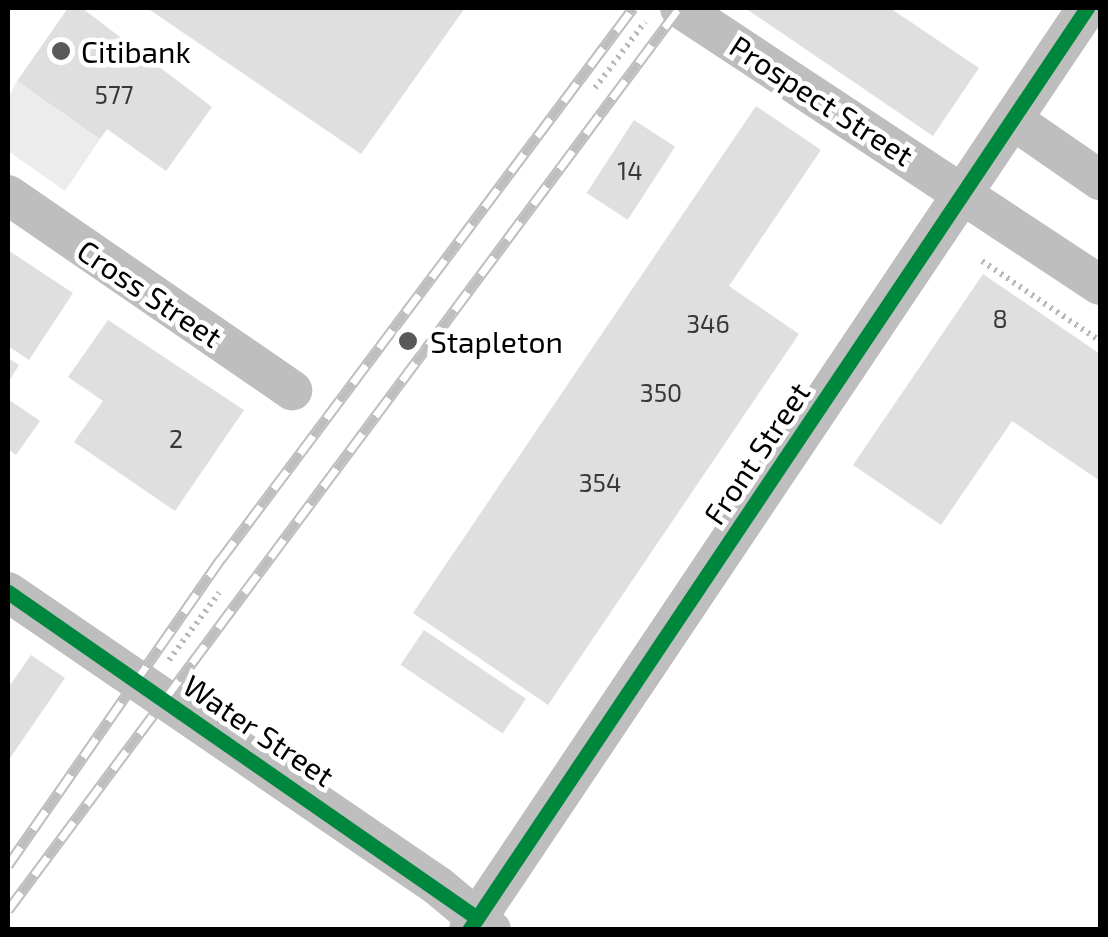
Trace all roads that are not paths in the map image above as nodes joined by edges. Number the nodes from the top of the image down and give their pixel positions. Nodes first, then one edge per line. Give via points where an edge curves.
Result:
1 (680, 8) edge
2 (1074, 12) edge
3 (1013, 120) junction
4 (1100, 180) edge
5 (964, 192) junction
6 (8, 196) edge
7 (1100, 285) edge
8 (292, 390) dead end
9 (8, 592) edge
10 (479, 926) edge

1 - 5 street, Prospect Street
2 - 3 street, Front Street
3 - 4 street
3 - 5 street, Front Street
5 - 7 street, Prospect Street
5 - 10 street, Front Street
6 - 8 street, Cross Street
9 - 10 street, Water Street

